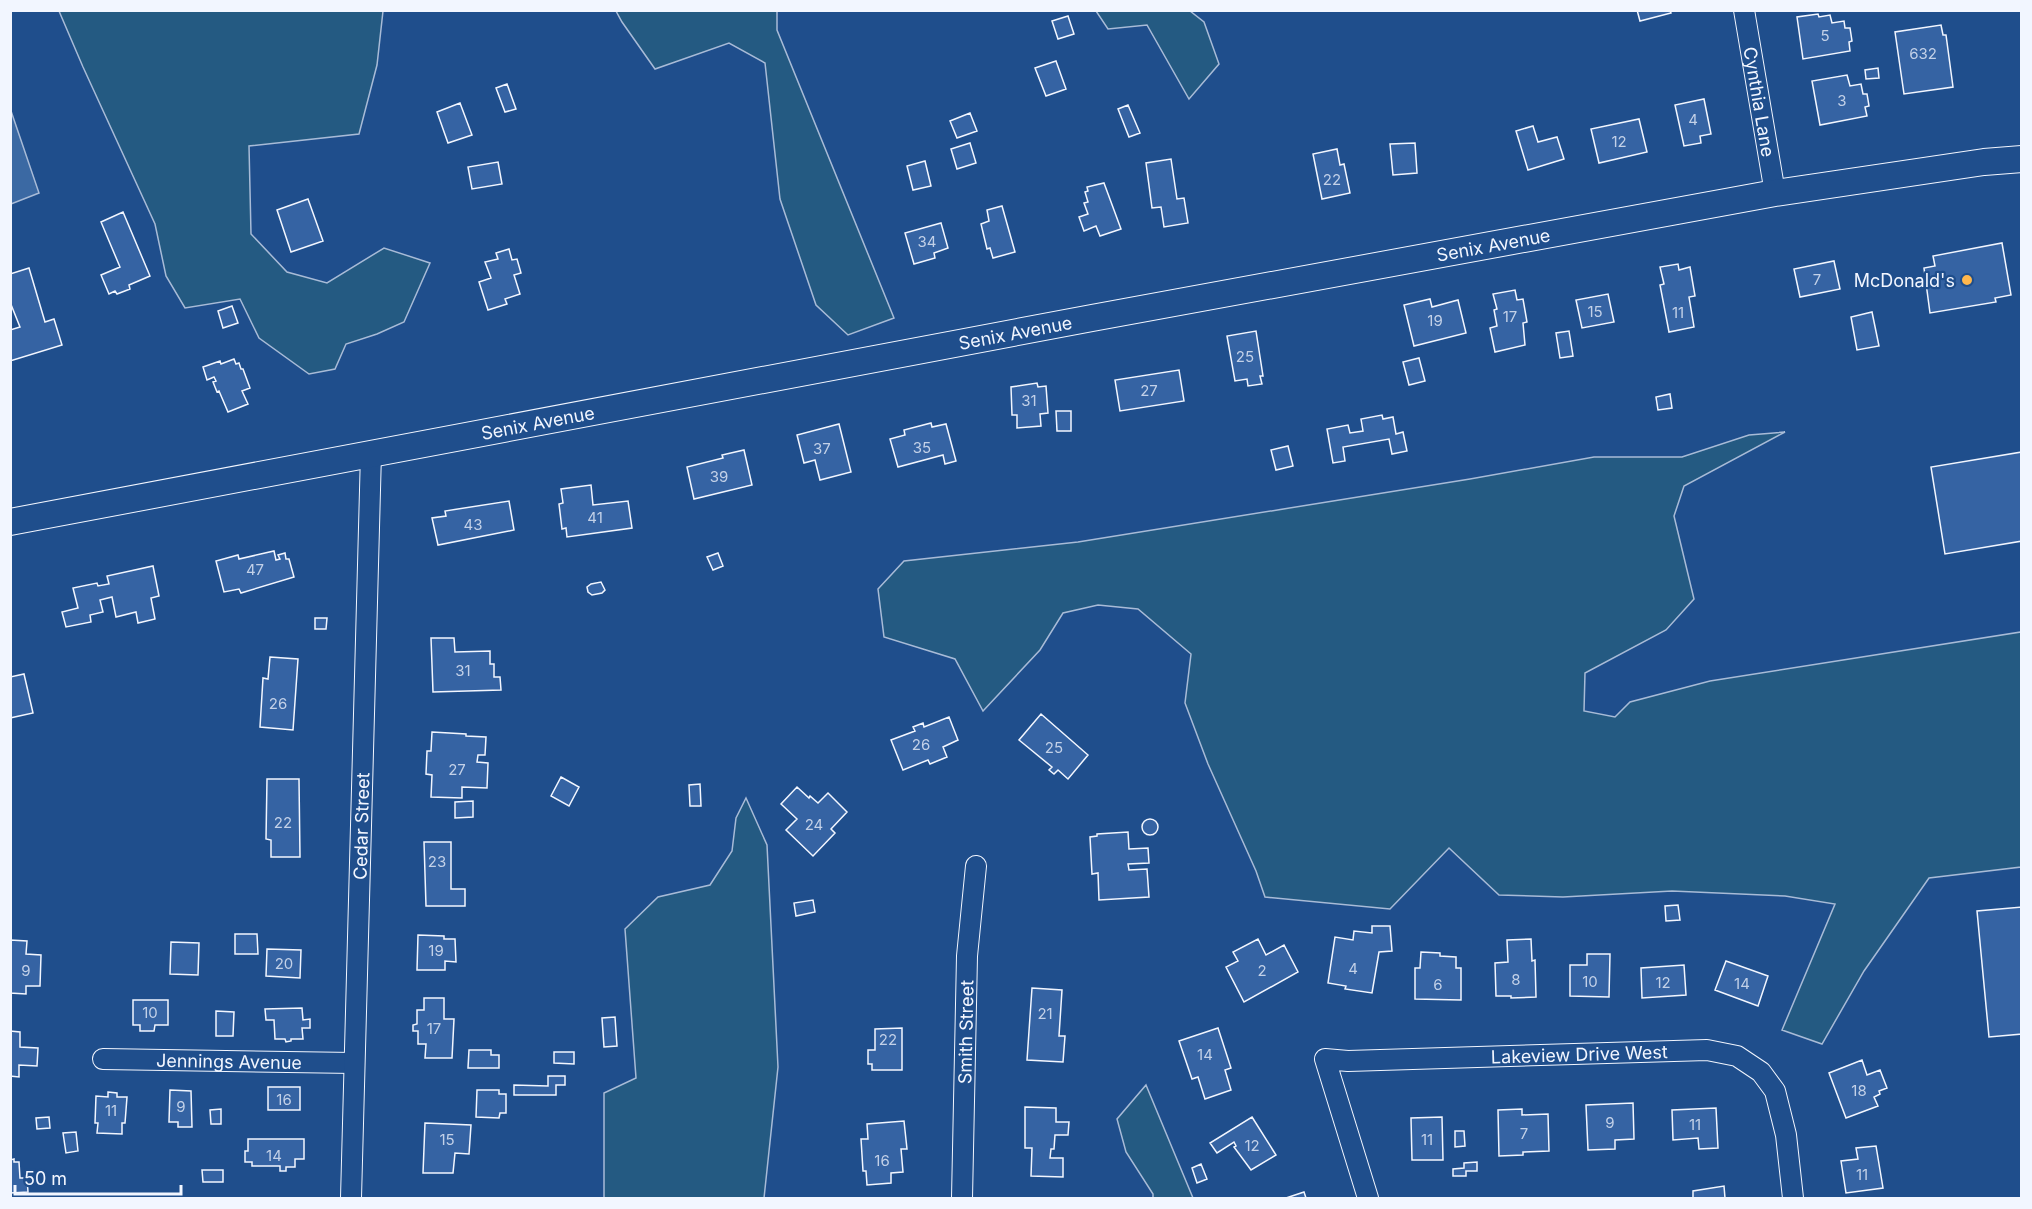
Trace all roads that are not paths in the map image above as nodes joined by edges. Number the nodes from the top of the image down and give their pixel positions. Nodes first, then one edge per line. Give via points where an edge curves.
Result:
1 (1744, 10) edge
2 (2022, 159) edge
3 (1775, 193) junction
4 (371, 453) junction
5 (10, 522) edge
6 (976, 866) dead end
7 (103, 1059) dead end
8 (354, 1063) junction
9 (351, 1198) edge
10 (962, 1198) edge
11 (1368, 1198) edge
12 (1793, 1198) edge

1 - 3 street, Cynthia Lane
2 - 3 street, Senix Avenue
3 - 4 street, Senix Avenue
4 - 5 street, Senix Avenue
4 - 8 street, Cedar Street
6 - 10 street, Smith Street via 967,956
7 - 8 street, Jennings Avenue
8 - 9 street, Cedar Street
11 - 12 street, Lakeview Drive West via 1324,1059 1707,1050 1737,1056 1761,1072 1775,1091 1786,1136

